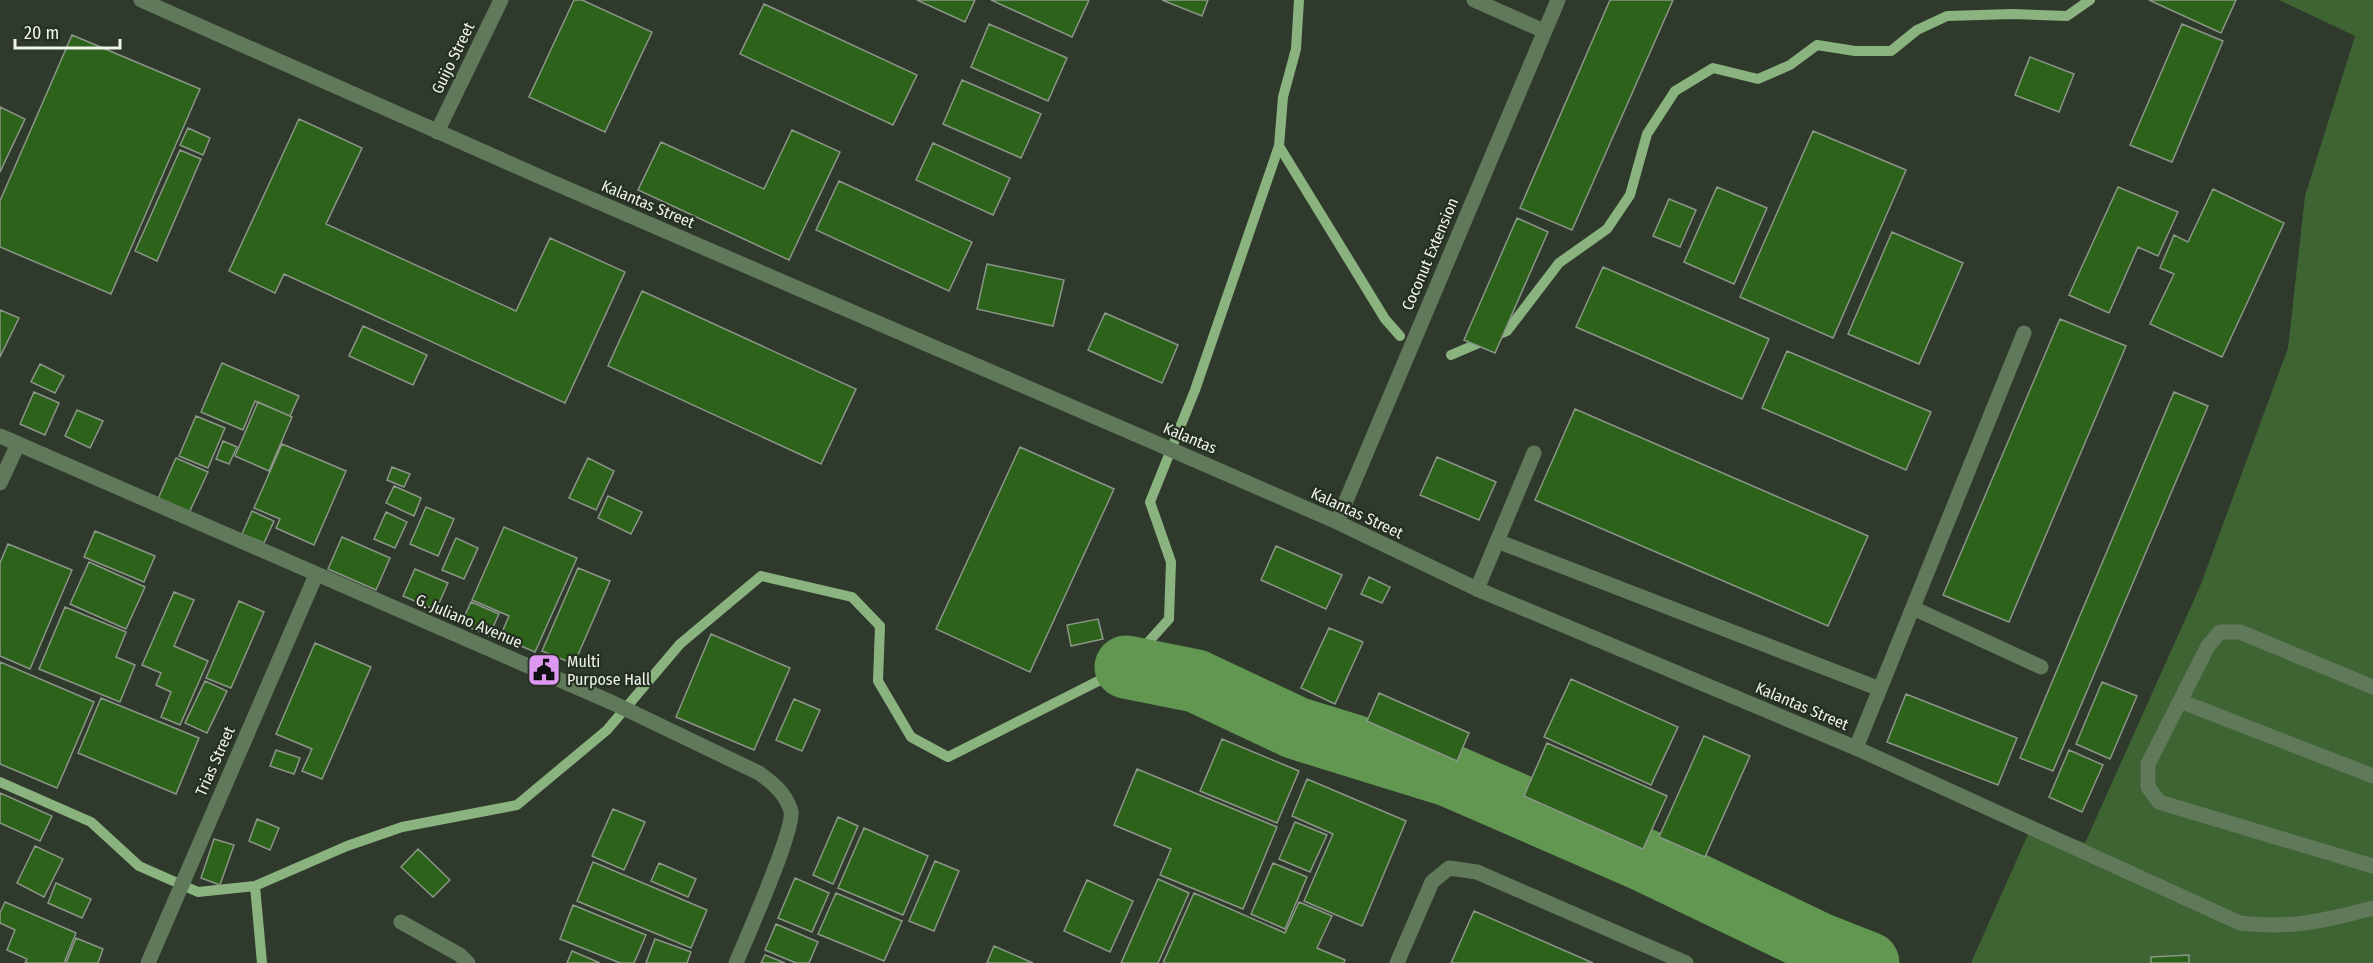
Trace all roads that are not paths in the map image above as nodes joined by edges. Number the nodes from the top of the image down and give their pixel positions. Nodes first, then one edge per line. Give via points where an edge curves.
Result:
1 (141, 0) edge
2 (501, 0) edge
3 (1474, 0) edge
4 (1558, 0) edge
5 (1544, 31) junction
6 (437, 132) junction
7 (2024, 333) dead end
8 (0, 436) edge
9 (1142, 437) joint
10 (18, 444) junction
11 (1534, 453) dead end
12 (1225, 473) joint
13 (0, 483) edge
14 (1337, 522) junction
15 (1497, 541) junction
16 (316, 575) junction
17 (1477, 589) junction
18 (1913, 608) junction
19 (2041, 667) dead end
20 (2373, 687) edge
21 (1880, 689) junction
22 (2180, 701) junction
23 (1856, 748) junction
24 (2373, 776) edge
25 (2373, 866) edge
26 (2373, 908) edge
27 (401, 922) dead end
28 (148, 963) edge
29 (468, 963) edge
30 (736, 963) edge
31 (1397, 963) edge
32 (1686, 963) edge

1 - 6 street, Kalantas Street
2 - 6 street, Guijo Street
3 - 5 street
4 - 5 street, Coconut Extension
5 - 14 street, Coconut Extension
6 - 9 street, Kalantas Street
7 - 18 street
8 - 10 street, G. Juliano Avenue
9 - 12 street, Kalantas
10 - 13 street
10 - 16 street, G. Juliano Avenue
11 - 15 street
12 - 14 street, Kalantas Street
14 - 17 street, Kalantas Street
15 - 17 street
15 - 21 street
16 - 28 street, Trias Street
16 - 30 street, G. Juliano Avenue via 613,703 759,773 779,788 791,813 788,836
17 - 23 street, Kalantas Street
18 - 19 street
18 - 21 street
20 - 22 street via 2240,632 2220,632 2208,646
21 - 23 street
22 - 24 street
22 - 25 street via 2148,764 2148,787 2159,802
23 - 26 street, Kalantas Street via 2240,923 2311,923
27 - 29 street
31 - 32 street via 1432,882 1449,868 1477,872

